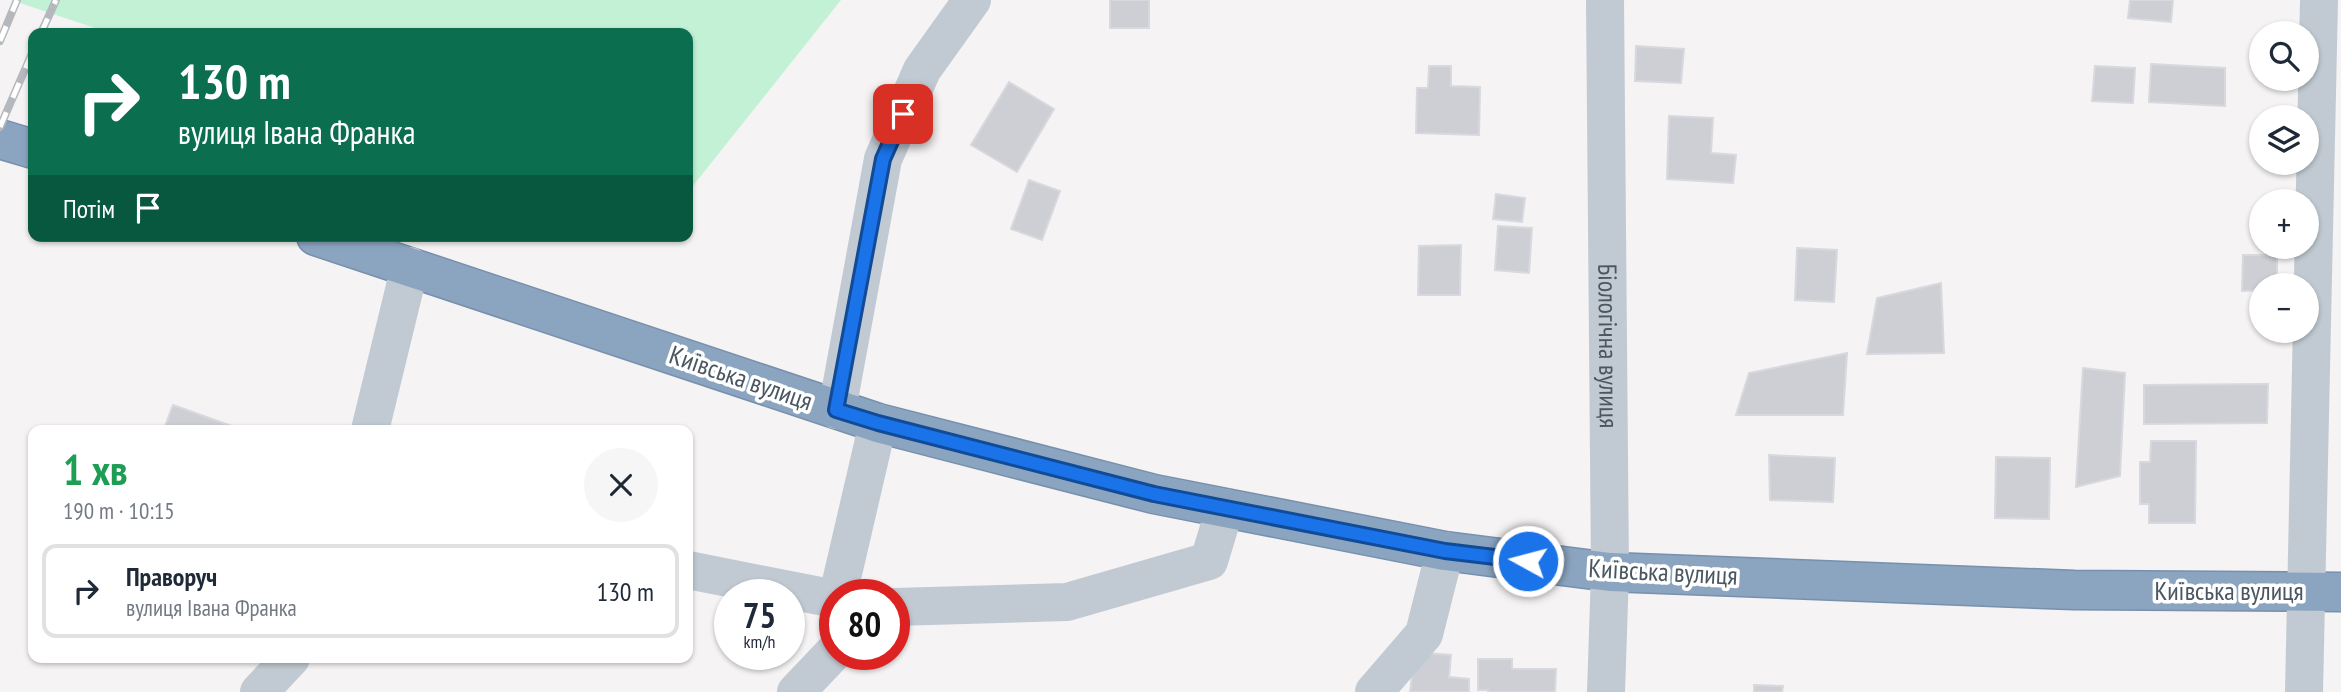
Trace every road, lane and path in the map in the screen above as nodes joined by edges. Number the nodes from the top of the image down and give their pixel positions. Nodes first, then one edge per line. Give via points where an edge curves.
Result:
1 (972, 0) edge
2 (1605, 0) edge
3 (2319, 0) edge
4 (0, 139) edge
5 (28, 147) edge
6 (335, 242) edge
7 (410, 266) junction
8 (836, 410) junction
9 (878, 423) junction
10 (371, 425) edge
11 (1225, 508) junction
12 (1445, 551) junction
13 (693, 571) edge
14 (1610, 572) junction
15 (842, 579) edge
16 (2323, 592) edge
17 (819, 596) edge
18 (910, 607) edge
19 (286, 663) edge
20 (819, 668) edge
21 (259, 692) edge
22 (796, 692) edge
23 (1374, 692) edge
24 (1606, 692) edge
25 (2304, 692) edge

1 - 8 street via 922,70 883,159
2 - 14 street, Біологічна вулиця
3 - 16 street
4 - 5 highway
6 - 7 highway, Київська вулиця
7 - 8 highway, Київська вулиця
7 - 10 street
8 - 9 highway, Київська вулиця
9 - 11 highway, Київська вулиця
9 - 15 street
11 - 12 highway, Київська вулиця
11 - 18 street via 1209,561 1067,602
12 - 14 highway, Київська вулиця
12 - 23 street via 1424,634
13 - 17 street
14 - 16 highway, Київська вулиця via 2074,590
14 - 24 street, Біологічна вулиця
16 - 25 street
19 - 21 street
20 - 22 street

